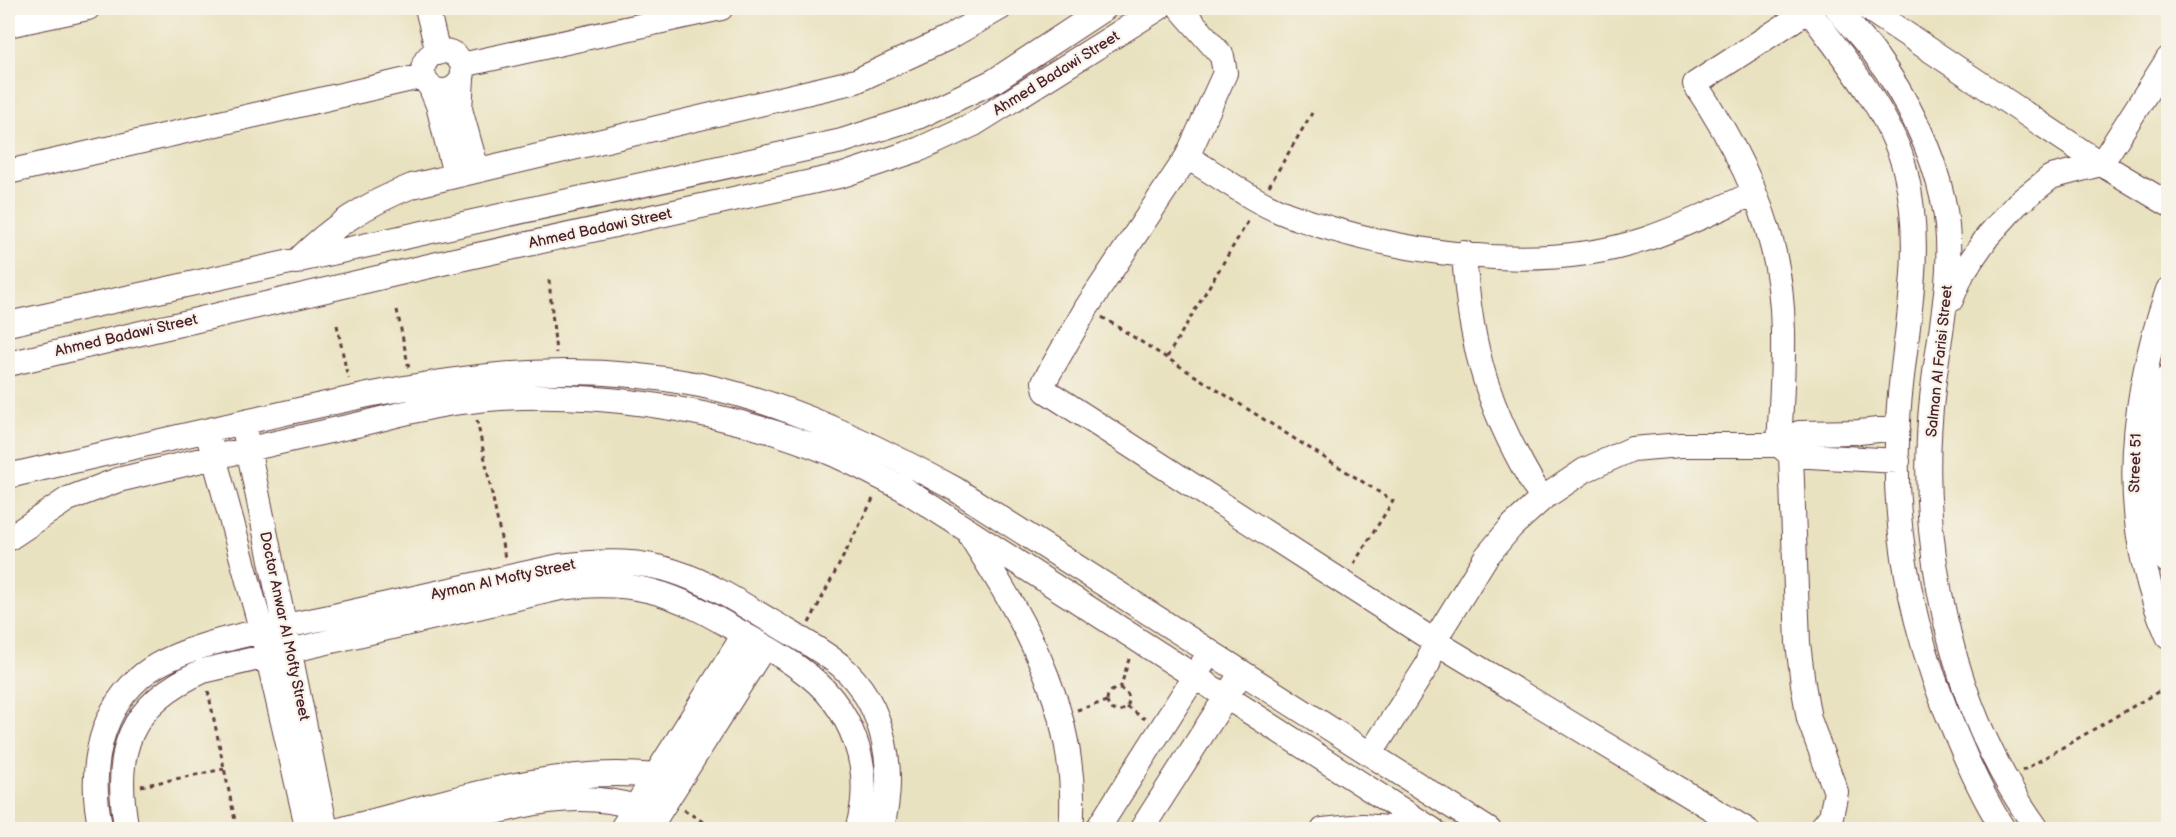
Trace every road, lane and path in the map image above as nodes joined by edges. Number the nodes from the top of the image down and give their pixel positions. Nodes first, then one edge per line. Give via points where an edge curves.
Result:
1 (88, 8) edge
2 (427, 8) edge
3 (721, 8) edge
4 (1000, 8) edge
5 (1105, 8) edge
6 (1159, 8) edge
7 (1180, 8) edge
8 (1807, 8) edge
9 (1837, 8) edge
10 (1867, 8) edge
11 (8, 25) edge
12 (438, 53) junction
13 (2169, 59) edge
14 (462, 72) junction
15 (427, 81) junction
16 (1312, 113) dead end
17 (1187, 157) junction
18 (2101, 164) junction
19 (8, 172) edge
20 (466, 173) junction
21 (1754, 193) junction
22 (1260, 201) junction
23 (2169, 204) edge
24 (1464, 253) junction
25 (296, 262) junction
26 (549, 280) dead end
27 (2169, 290) edge
28 (1087, 307) junction
29 (397, 310) dead end
30 (1945, 312) junction
31 (8, 324) edge
32 (337, 325) dead end
33 (1167, 357) junction
34 (8, 364) edge
35 (558, 371) junction
36 (2169, 377) edge
37 (412, 386) junction
38 (352, 397) junction
39 (473, 401) junction
40 (242, 422) junction
41 (1898, 428) junction
42 (207, 431) junction
43 (248, 448) junction
44 (1785, 450) junction
45 (214, 457) junction
46 (1898, 461) junction
47 (8, 476) edge
48 (884, 479) junction
49 (1542, 499) junction
50 (967, 530) junction
51 (8, 539) edge
52 (2169, 562) edge
53 (508, 577) junction
54 (1343, 582) junction
55 (286, 626) junction
56 (262, 632) junction
57 (2168, 632) edge
58 (1136, 638) junction
59 (800, 639) junction
60 (754, 640) junction
61 (1434, 640) junction
62 (291, 652) junction
63 (1212, 652) junction
64 (268, 658) junction
65 (204, 671) junction
66 (1243, 671) junction
67 (1194, 675) junction
68 (2169, 687) edge
69 (1120, 689) junction
70 (1226, 695) junction
71 (1107, 701) junction
72 (1060, 715) junction
73 (1365, 749) junction
74 (224, 769) junction
75 (655, 776) junction
76 (2006, 779) junction
77 (121, 790) junction
78 (667, 800) junction
79 (635, 807) junction
80 (101, 830) edge
81 (127, 830) edge
82 (237, 830) edge
83 (308, 830) edge
84 (326, 830) edge
85 (339, 830) edge
86 (428, 830) edge
87 (621, 830) edge
88 (648, 830) edge
89 (716, 830) edge
90 (857, 830) edge
91 (881, 830) edge
92 (1071, 830) edge
93 (1097, 830) edge
94 (1141, 830) edge
95 (1323, 830) edge
96 (1414, 830) edge
97 (1433, 830) edge
98 (1489, 830) edge
99 (1747, 830) edge
100 (1820, 830) edge
101 (2004, 830) edge
102 (2038, 830) edge

1 - 11 street
2 - 12 street
3 - 14 street
4 - 20 street via 946,39 856,81
5 - 25 street, Ahmed Badawi Street via 994,81 920,116 854,138
6 - 34 street, Ahmed Badawi Street via 974,124 920,149 843,175
7 - 17 street via 1225,63 1225,73
8 - 21 street via 1695,84 1734,147
8 - 41 street via 1856,74 1896,142 1912,198 1916,239 1914,288
9 - 30 street, Salman Al Farisi Street via 1905,98 1929,148 1943,201 1949,256
10 - 18 street
12 - 14 street via 451,53
12 - 15 street via 427,60
13 - 18 street
14 - 15 street via 455,87 445,91
14 - 20 street via 460,109
15 - 19 street
15 - 20 street
16 - 22 path
17 - 22 street
17 - 28 street
18 - 23 street
18 - 30 street via 2051,177 2018,204 1969,263
20 - 25 street via 411,186 379,199 340,223
21 - 24 street via 1646,239 1601,250 1556,256
21 - 44 street via 1774,250 1782,321
22 - 24 street via 1288,214 1375,240
22 - 33 path
24 - 49 street via 1467,307 1480,368 1515,455
25 - 31 street, Ahmed Badawi Street
26 - 35 path
27 - 57 street, Street 51 via 2154,330 2142,384 2133,494 2144,564
28 - 33 path
28 - 54 street via 1044,382 1047,391
29 - 37 path
30 - 76 street, Salman Al Farisi Street via 1930,436 1934,549 1947,627 1965,688
32 - 38 path
33 - 54 path via 1393,501
35 - 37 street via 513,372
35 - 63 street via 639,375 701,385 819,422 955,489
36 - 52 street via 2160,441 2159,494
37 - 38 street
38 - 40 street
39 - 43 street
39 - 48 street via 587,399 702,414 759,428 832,454
39 - 53 path
40 - 42 street
40 - 43 street, Doctor Anwar Al Mofty Street
41 - 44 street via 1799,433
41 - 46 street
42 - 45 street, Doctor Anwar Al Mofty Street
42 - 47 street
43 - 45 street
43 - 55 street, Doctor Anwar Al Mofty Street
44 - 46 street
44 - 49 street via 1681,445 1632,449 1585,470
44 - 100 street via 1803,684 1809,719 1836,792 1831,816
45 - 51 street via 118,480 68,500
45 - 56 street, Doctor Anwar Al Mofty Street
46 - 101 street via 1904,555 1924,654 1966,759
48 - 50 street
48 - 59 path
49 - 61 street via 1486,557
50 - 58 street
50 - 72 street via 1040,656
53 - 55 street, Ayman Al Mofty Street
53 - 59 street, Ayman Al Mofty Street via 598,561 636,562 673,569 709,583
54 - 61 street
55 - 56 street, Ayman Al Mofty Street
55 - 62 street, Doctor Anwar Al Mofty Street
56 - 64 street, Doctor Anwar Al Mofty Street
56 - 80 street, Ayman Al Mofty Street via 181,652 151,668 120,698 108,720 94,771 94,797
58 - 67 street
58 - 69 path
59 - 91 street, Ayman Al Mofty Street via 840,666 860,688 875,714 885,742 888,779
60 - 62 street, Ayman Al Mofty Street via 680,600 621,585 590,584
60 - 75 street
60 - 78 street
60 - 90 street, Ayman Al Mofty Street via 823,687 852,731 861,757 864,784 863,811
61 - 73 street via 1428,664
61 - 99 street
62 - 64 street, Ayman Al Mofty Street
62 - 84 street, Doctor Anwar Al Mofty Street
63 - 66 street
63 - 67 street
64 - 65 street, Ayman Al Mofty Street
64 - 83 street, Doctor Anwar Al Mofty Street
65 - 74 path
65 - 77 street, Ayman Al Mofty Street via 180,681 147,709 132,731 123,755
66 - 70 street
66 - 73 street
67 - 70 street
67 - 93 street
68 - 76 path
69 - 71 path via 1112,690
69 - 71 path via 1128,696 1127,707 1115,711
70 - 94 street
70 - 97 street
71 - 72 path
72 - 92 street via 1070,770
73 - 98 street
74 - 77 path
74 - 82 path
75 - 79 street
75 - 85 street via 607,772 550,777
76 - 102 street, Salman Al Farisi Street
77 - 81 street, Ayman Al Mofty Street
78 - 88 street
78 - 89 path
79 - 86 street via 598,798 552,799
79 - 87 street
95 - 96 street via 1363,826

